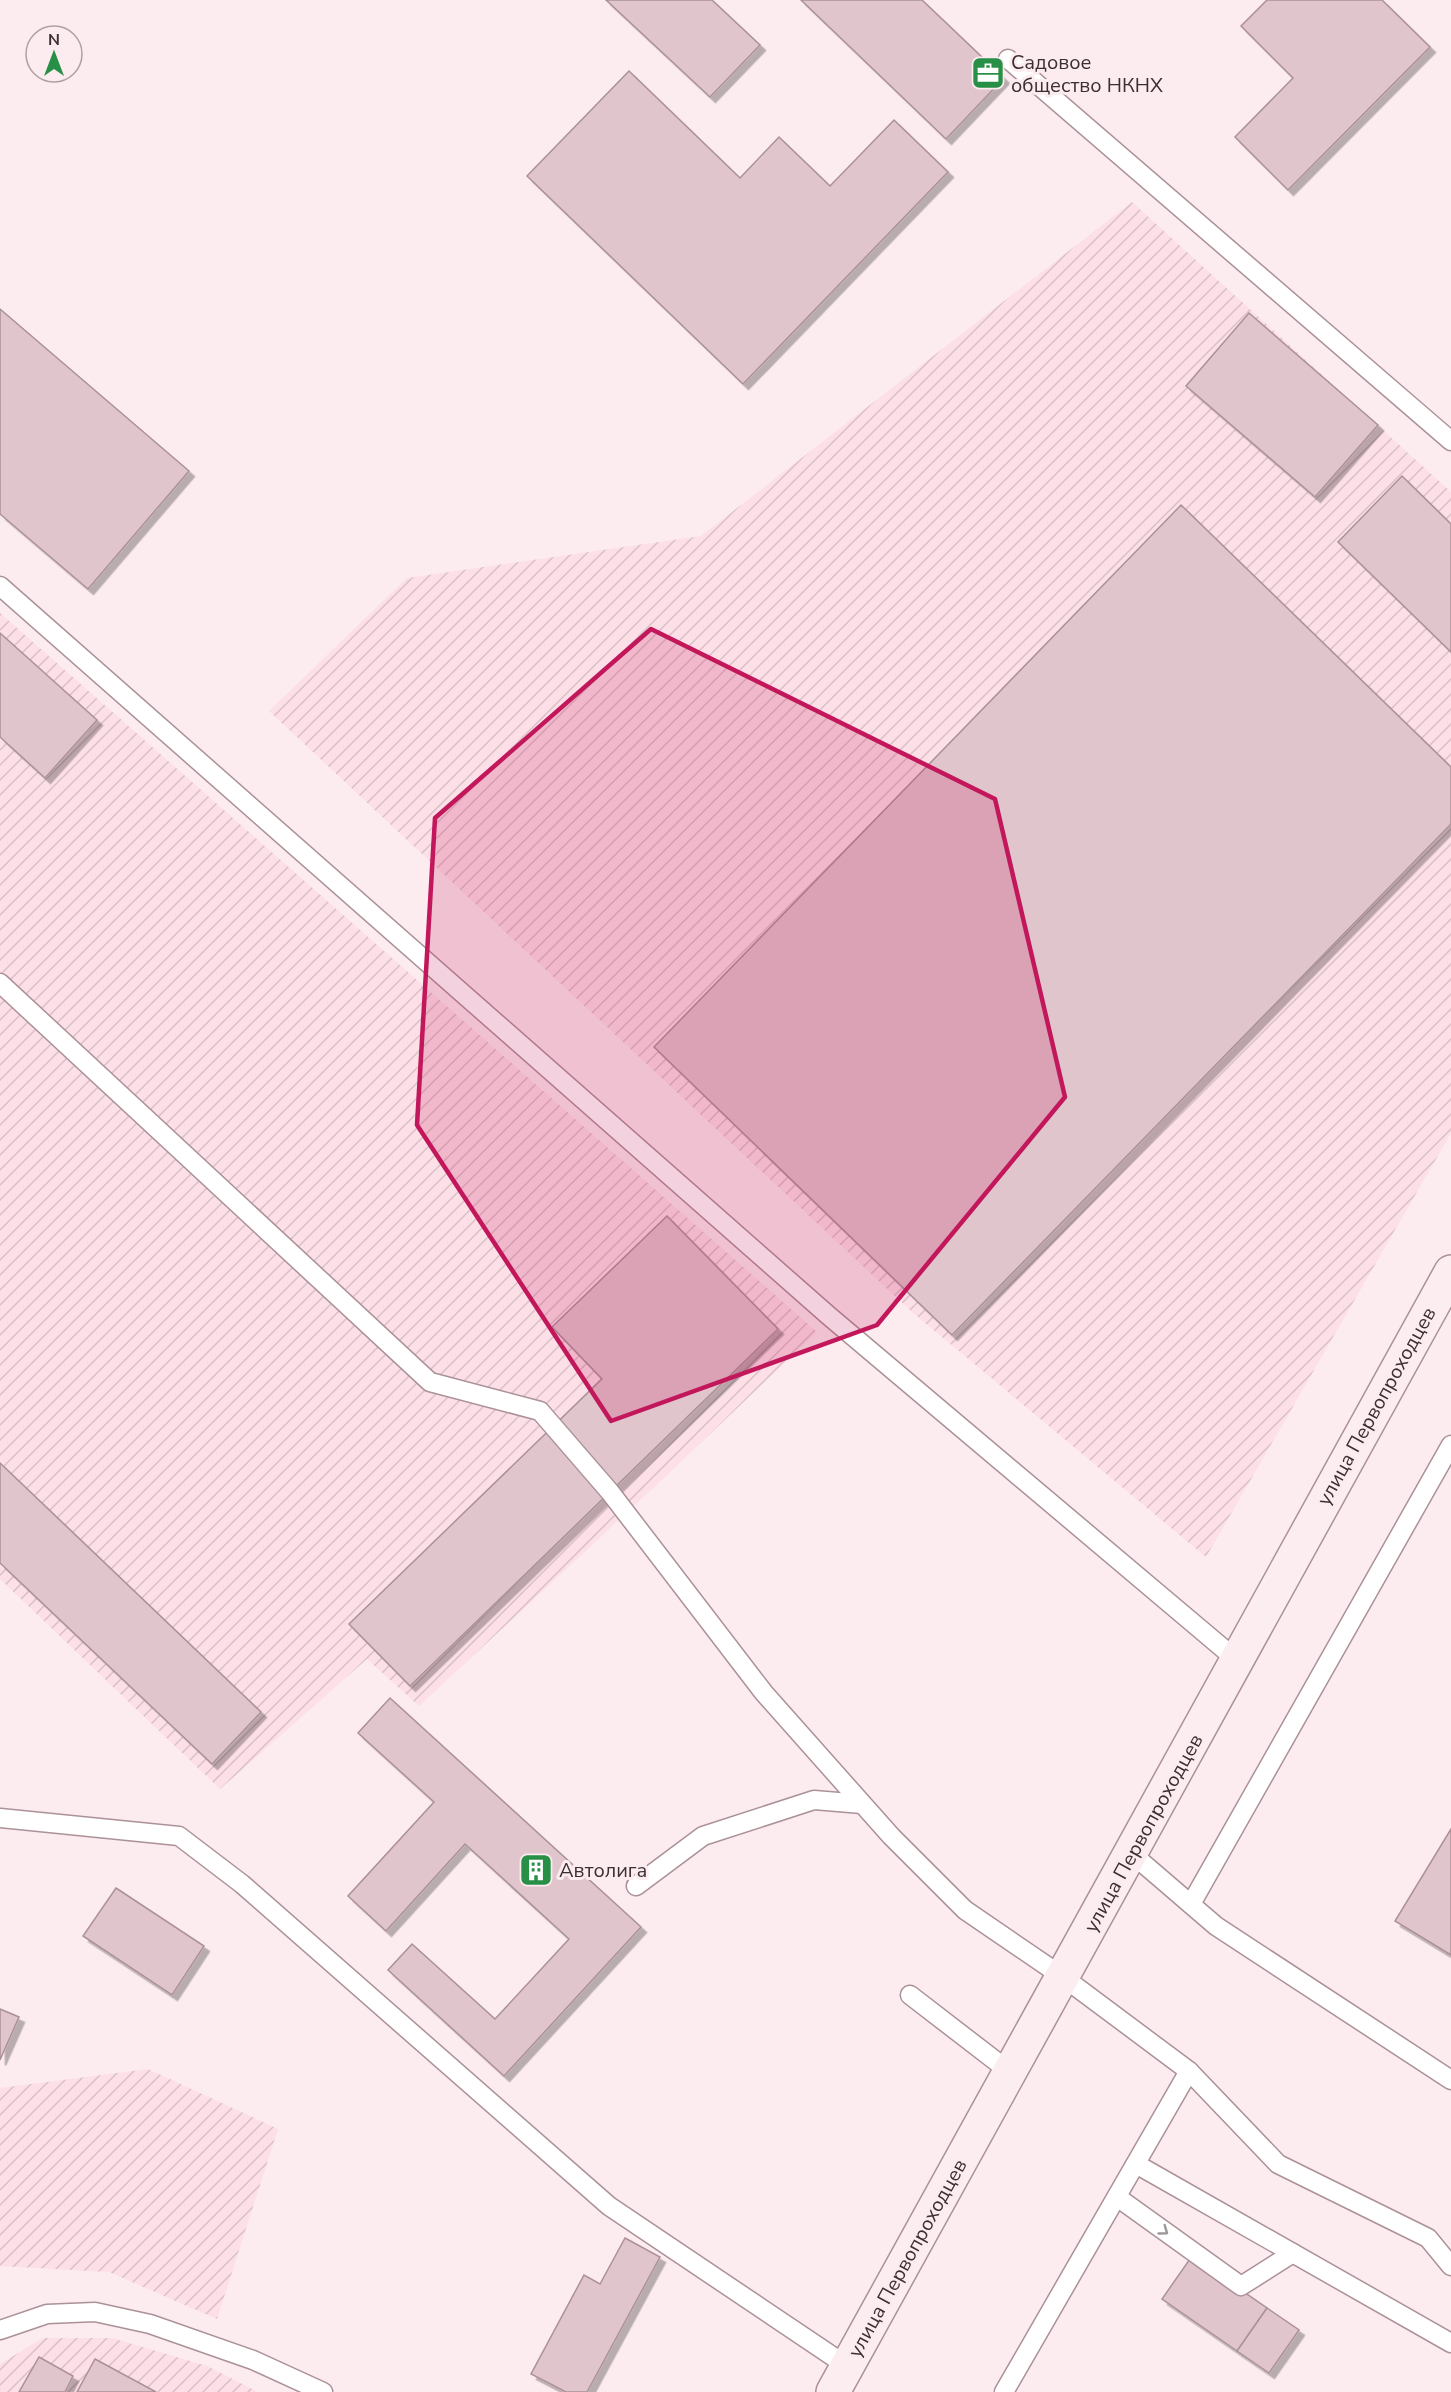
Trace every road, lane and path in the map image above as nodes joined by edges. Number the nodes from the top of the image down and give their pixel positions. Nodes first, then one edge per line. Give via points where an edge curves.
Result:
1 (1008, 59) dead end
2 (1451, 441) edge
3 (0, 586) edge
4 (0, 983) edge
5 (1446, 1292) edge
6 (1451, 1445) edge
7 (1238, 1661) junction
8 (862, 1804) junction
9 (0, 1818) edge
10 (1131, 1853) junction
11 (636, 1886) dead end
12 (1191, 1904) junction
13 (1063, 1977) junction
14 (910, 1995) dead end
15 (1190, 2071) junction
16 (1010, 2072) junction
17 (1451, 2080) edge
18 (1136, 2163) junction
19 (1117, 2197) junction
20 (1293, 2253) junction
21 (1451, 2266) edge
22 (0, 2330) edge
23 (1451, 2343) edge
24 (840, 2379) edge
25 (323, 2392) edge
26 (1004, 2392) edge

1 - 2 lane
3 - 7 lane via 829,1316
4 - 8 lane via 430,1382 540,1411 610,1492 764,1693
5 - 7 street, улица Первопроходцев via 1331,1488
6 - 12 lane
7 - 10 street, улица Первопроходцев
8 - 11 lane via 814,1800 703,1836
8 - 13 lane via 964,1910
9 - 24 lane via 178,1836 242,1884 609,2206
10 - 12 lane
10 - 13 street, улица Первопроходцев
12 - 17 lane via 1216,1926
13 - 15 lane
13 - 16 street, улица Первопроходцев
14 - 16 lane
15 - 18 lane
15 - 21 lane via 1278,2164 1428,2238
16 - 24 street, улица Первопроходцев
18 - 19 lane
18 - 20 lane
19 -> 20 lane via 1241,2286
19 - 26 lane
20 - 23 lane
22 - 25 lane via 47,2314 95,2312 150,2324 243,2356

